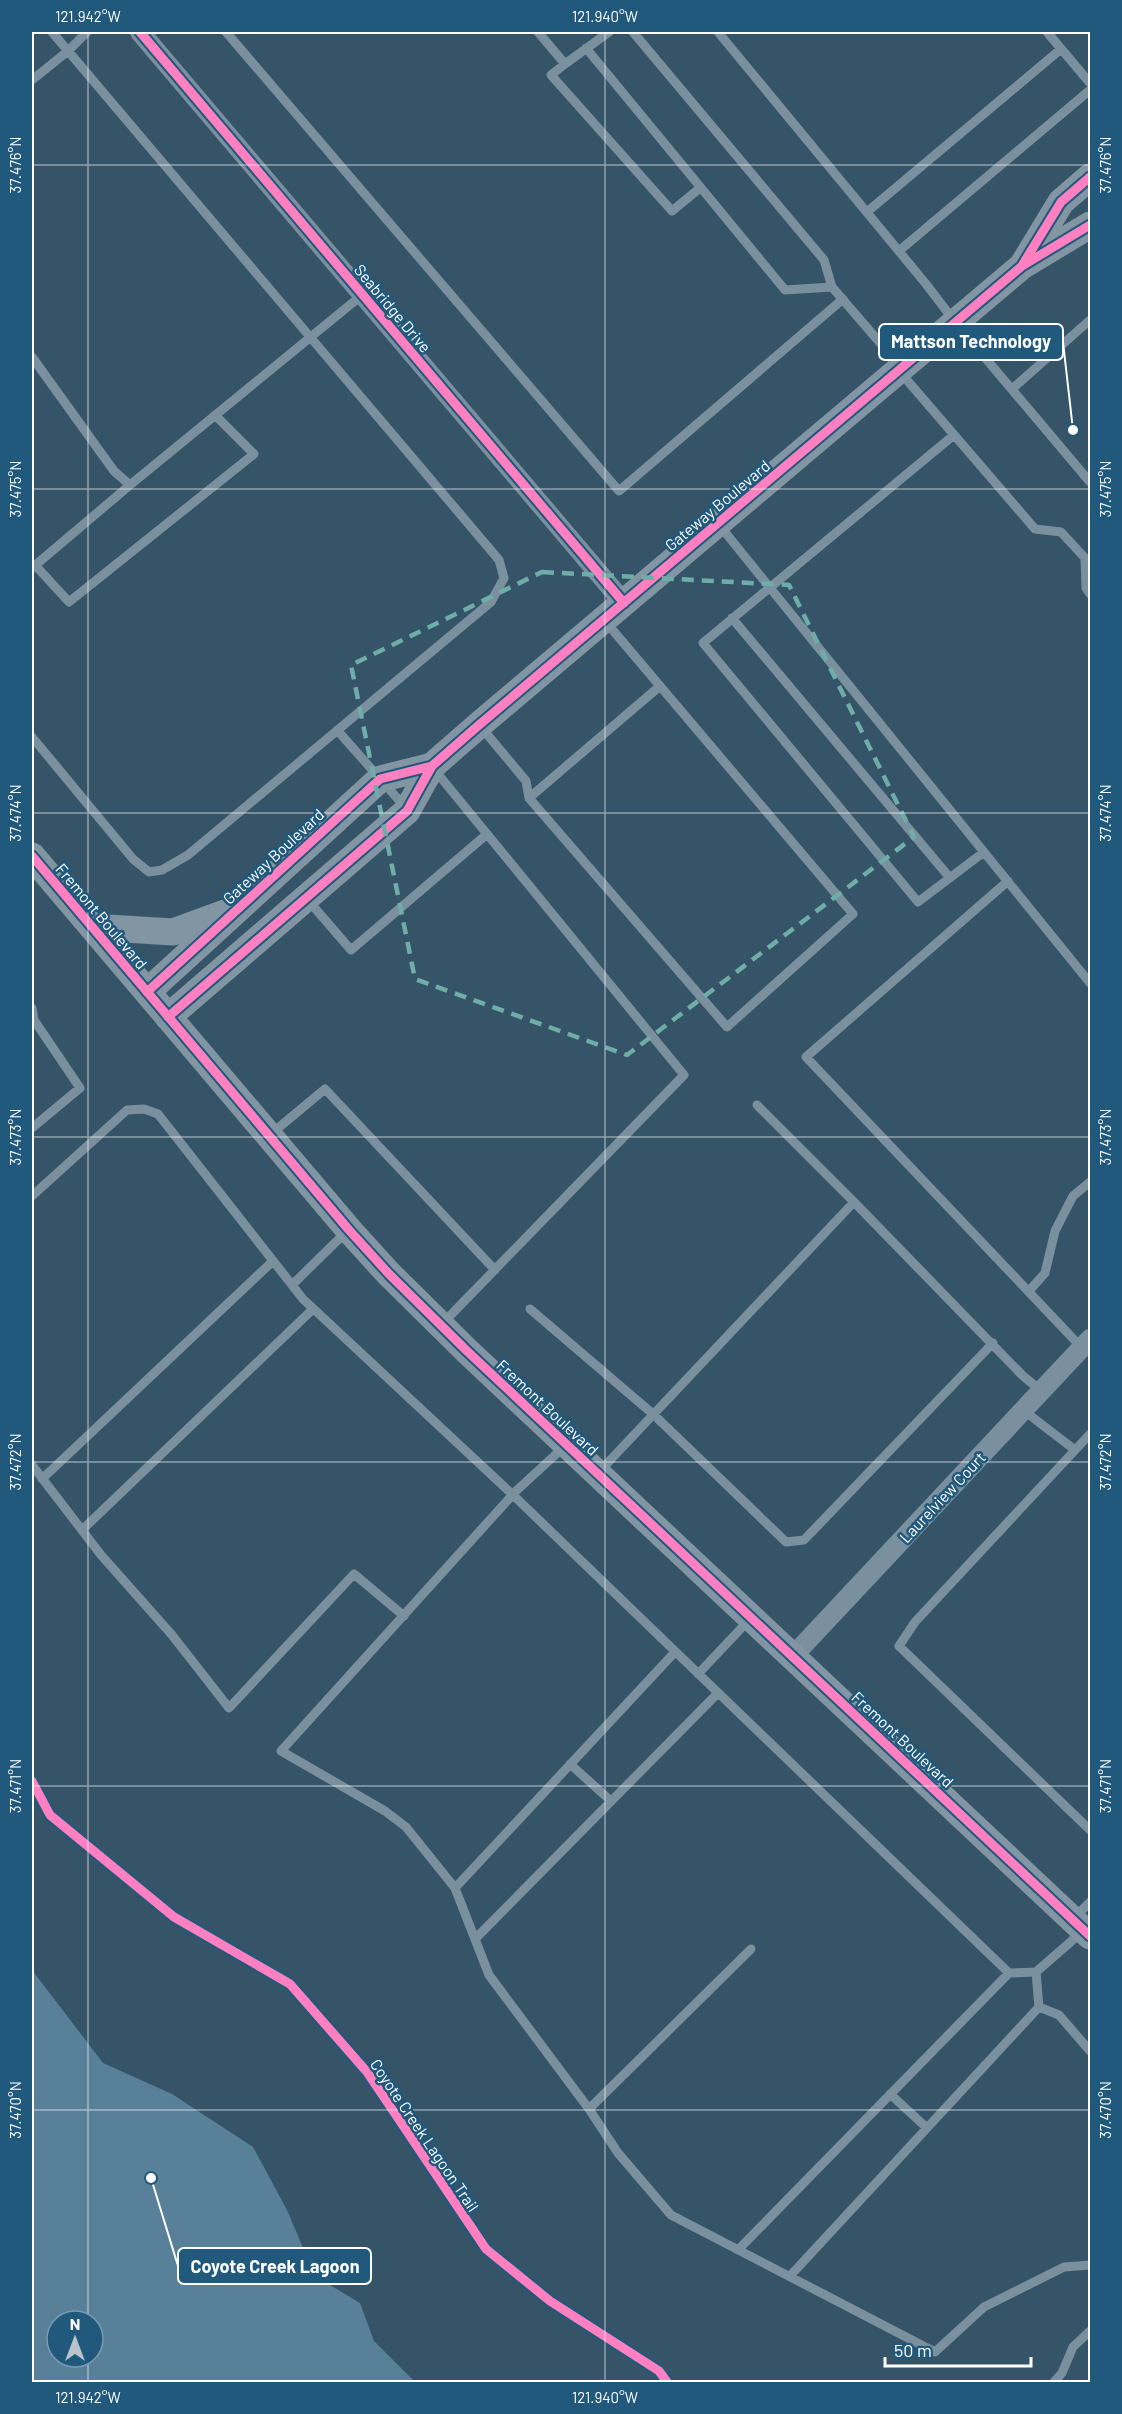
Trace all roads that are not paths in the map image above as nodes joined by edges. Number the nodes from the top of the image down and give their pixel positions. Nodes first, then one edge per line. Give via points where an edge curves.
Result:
1 (52, 32) edge
2 (87, 32) edge
3 (226, 32) edge
4 (538, 32) edge
5 (609, 32) edge
6 (633, 32) edge
7 (718, 32) edge
8 (1047, 32) edge
9 (148, 34) edge
10 (586, 48) junction
11 (1061, 49) junction
12 (68, 51) junction
13 (565, 64) junction
14 (32, 80) edge
15 (1090, 83) edge
16 (1090, 90) edge
17 (1090, 177) edge
18 (700, 188) junction
19 (867, 212) junction
20 (1090, 225) edge
21 (899, 251) junction
22 (1022, 266) junction
23 (832, 287) junction
24 (362, 295) junction
25 (843, 299) junction
26 (1090, 320) edge
27 (956, 322) junction
28 (311, 336) junction
29 (32, 357) edge
30 (900, 369) junction
31 (1012, 389) junction
32 (215, 415) junction
33 (954, 435) junction
34 (1090, 482) edge
35 (130, 485) junction
36 (718, 523) junction
37 (33, 566) edge
38 (769, 586) junction
39 (1090, 594) edge
40 (614, 611) junction
41 (732, 618) junction
42 (660, 686) junction
43 (479, 725) junction
44 (337, 730) junction
45 (32, 737) edge
46 (432, 766) junction
47 (380, 779) junction
48 (529, 798) junction
49 (407, 811) junction
50 (486, 835) junction
51 (984, 852) junction
52 (32, 856) edge
53 (950, 878) junction
54 (1008, 881) junction
55 (305, 897) junction
56 (240, 907) junction
57 (92, 927) junction
58 (1087, 971) edge
59 (1090, 983) edge
60 (147, 992) junction
61 (32, 1008) edge
62 (168, 1017) junction
63 (757, 1105) dead end
64 (32, 1128) edge
65 (268, 1136) junction
66 (1090, 1182) edge
67 (32, 1196) edge
68 (854, 1202) junction
69 (348, 1230) junction
70 (273, 1261) junction
71 (495, 1270) junction
72 (292, 1285) junction
73 (1029, 1292) junction
74 (313, 1309) junction
75 (530, 1309) dead end
76 (441, 1326) junction
77 (993, 1343) junction
78 (1086, 1343) edge
79 (1041, 1391) junction
80 (1023, 1410) junction
81 (653, 1414) junction
82 (1090, 1434) edge
83 (567, 1444) junction
84 (1075, 1450) junction
85 (32, 1465) edge
86 (598, 1473) junction
87 (42, 1479) junction
88 (513, 1495) junction
89 (82, 1530) junction
90 (404, 1616) junction
91 (752, 1618) junction
92 (675, 1652) junction
93 (793, 1656) junction
94 (698, 1674) junction
95 (717, 1693) junction
96 (570, 1764) junction
97 (611, 1801) junction
98 (1090, 1830) edge
99 (456, 1888) junction
100 (1085, 1922) edge
101 (475, 1939) junction
102 (751, 1949) dead end
103 (1036, 1972) junction
104 (1009, 1973) junction
105 (1039, 2007) junction
106 (1090, 2051) edge
107 (890, 2094) junction
108 (589, 2109) junction
109 (927, 2128) junction
110 (738, 2250) junction
111 (1090, 2265) edge
112 (790, 2276) junction
113 (1090, 2331) edge
114 (1054, 2382) edge

1 - 12 lane
2 - 12 lane
3 - 25 lane via 619,491
4 - 13 lane
5 - 10 lane
6 - 23 lane via 824,260
7 - 19 lane
8 - 11 lane
9 - 24 street, Seabridge Drive
10 - 13 lane
10 - 18 lane
11 - 15 lane
11 - 19 lane
12 - 14 lane
12 - 28 lane
13 - 18 lane via 551,75 672,211
16 - 21 lane
17 - 22 street, Gateway Boulevard via 1061,202
18 - 23 lane via 785,290
19 - 21 lane
20 - 22 street, Gateway Boulevard
21 - 27 lane
22 - 27 street, Gateway Boulevard
23 - 25 lane
24 - 28 lane
24 - 40 street, Seabridge Drive
25 - 30 lane
26 - 31 lane
27 - 30 street, Gateway Boulevard
27 - 31 lane
28 - 32 lane
28 - 44 lane via 499,560 504,578 491,602
29 - 35 lane via 114,471
30 - 33 lane
30 - 36 street, Gateway Boulevard
31 - 34 lane
32 - 35 lane
32 - 37 lane via 254,454 69,602
33 - 38 lane
33 - 39 lane via 1035,529 1061,532 1085,558 1086,588
35 - 37 lane
36 - 38 lane
36 - 40 street, Gateway Boulevard
38 - 41 lane
38 - 51 lane
40 - 42 lane
40 - 43 street, Gateway Boulevard
41 - 53 lane
41 - 53 lane via 702,643 918,902
42 - 48 lane
42 - 48 lane via 853,914 727,1027
43 - 46 street, Gateway Boulevard
43 - 48 lane via 526,781
44 - 45 lane via 188,855 162,870 148,872
44 - 47 lane
46 - 47 street, Gateway Boulevard
46 - 49 street, Gateway Boulevard
46 - 50 lane
47 - 49 lane
47 - 56 street, Gateway Boulevard
49 - 55 street, Gateway Boulevard
50 - 55 lane via 351,950
50 - 71 lane via 684,1075
51 - 53 lane
51 - 54 lane
52 - 57 street, Fremont Boulevard
54 - 58 lane
54 - 73 lane via 806,1057
55 - 62 street, Gateway Boulevard
56 - 57 street via 173,932
56 - 60 street, Gateway Boulevard
57 - 60 street, Fremont Boulevard
58 - 59 lane
60 - 62 street, Fremont Boulevard
61 - 64 lane via 34,1020 80,1088
62 - 65 street, Fremont Boulevard
63 - 68 lane
65 - 69 street, Fremont Boulevard
65 - 71 lane via 325,1089
66 - 73 lane via 1073,1196 1055,1232 1045,1273
67 - 70 lane via 127,1110 144,1109 158,1114
68 - 77 lane
68 - 81 lane
69 - 72 lane
69 - 76 street, Fremont Boulevard
70 - 72 lane
70 - 87 lane
71 - 76 lane
72 - 74 lane
73 - 78 lane
74 - 88 lane
74 - 89 lane
75 - 81 lane
76 - 83 street, Fremont Boulevard
77 - 79 lane
77 - 81 lane via 804,1540 786,1542
78 - 79 street, Laurelview Court
79 - 80 street, Laurelview Court
80 - 84 lane
80 - 93 street, Laurelview Court
81 - 86 lane
82 - 84 lane
83 - 86 street, Fremont Boulevard
83 - 88 lane
84 - 98 lane via 915,1622 899,1646
85 - 87 lane
86 - 91 street, Fremont Boulevard
87 - 89 lane
88 - 90 lane
88 - 92 lane
89 - 90 lane via 229,1708 354,1574
90 - 99 lane via 281,1752 406,1827
91 - 93 street, Fremont Boulevard
91 - 94 lane
92 - 94 lane
92 - 96 lane
93 - 100 street, Fremont Boulevard
94 - 95 lane
95 - 97 lane
95 - 104 lane
96 - 97 lane
96 - 99 lane
97 - 101 lane
99 - 101 lane
100 - 103 lane
101 - 108 lane via 489,1975
102 - 108 lane
103 - 104 lane
103 - 105 lane
104 - 107 lane
105 - 106 lane via 1059,2015
105 - 109 lane
107 - 109 lane
107 - 110 lane
108 - 110 lane via 618,2153 671,2215
109 - 112 lane
110 - 112 lane
111 - 112 lane via 1064,2267 984,2307 934,2352
113 - 114 lane via 1072,2347

